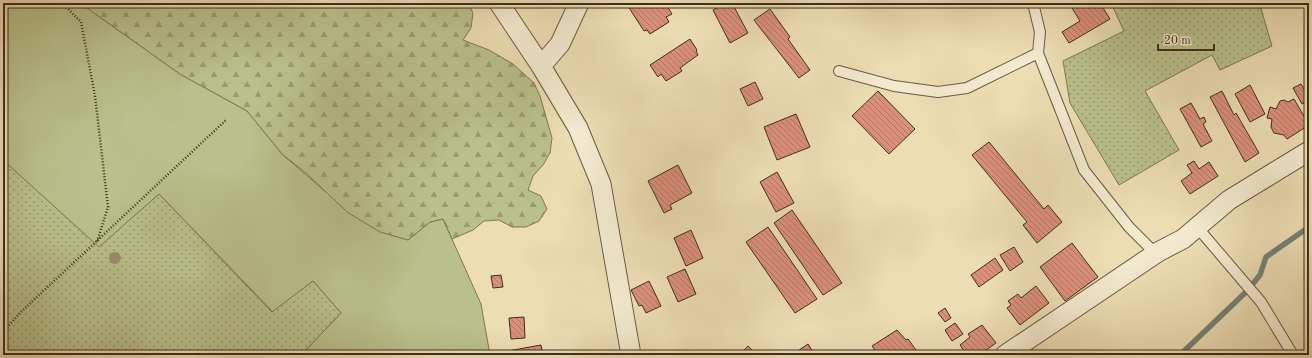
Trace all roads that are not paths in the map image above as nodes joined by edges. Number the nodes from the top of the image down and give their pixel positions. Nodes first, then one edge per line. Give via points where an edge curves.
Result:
1 (499, 3) edge
2 (579, 3) edge
3 (1033, 3) edge
4 (1038, 53) junction
5 (541, 66) junction
6 (839, 71) dead end
7 (1309, 151) edge
8 (1197, 227) junction
9 (1156, 254) junction
10 (631, 355) edge
11 (1006, 355) edge
12 (1294, 355) edge

1 - 5 street
2 - 5 street via 560,44
3 - 4 lane via 1040,32
4 - 6 lane via 966,88 938,92 894,86
4 - 9 lane via 1084,170 1129,227
5 - 10 street via 578,128 601,184
7 - 8 street via 1229,200
8 - 9 street via 1183,239
8 - 12 lane via 1261,302
9 - 11 street

